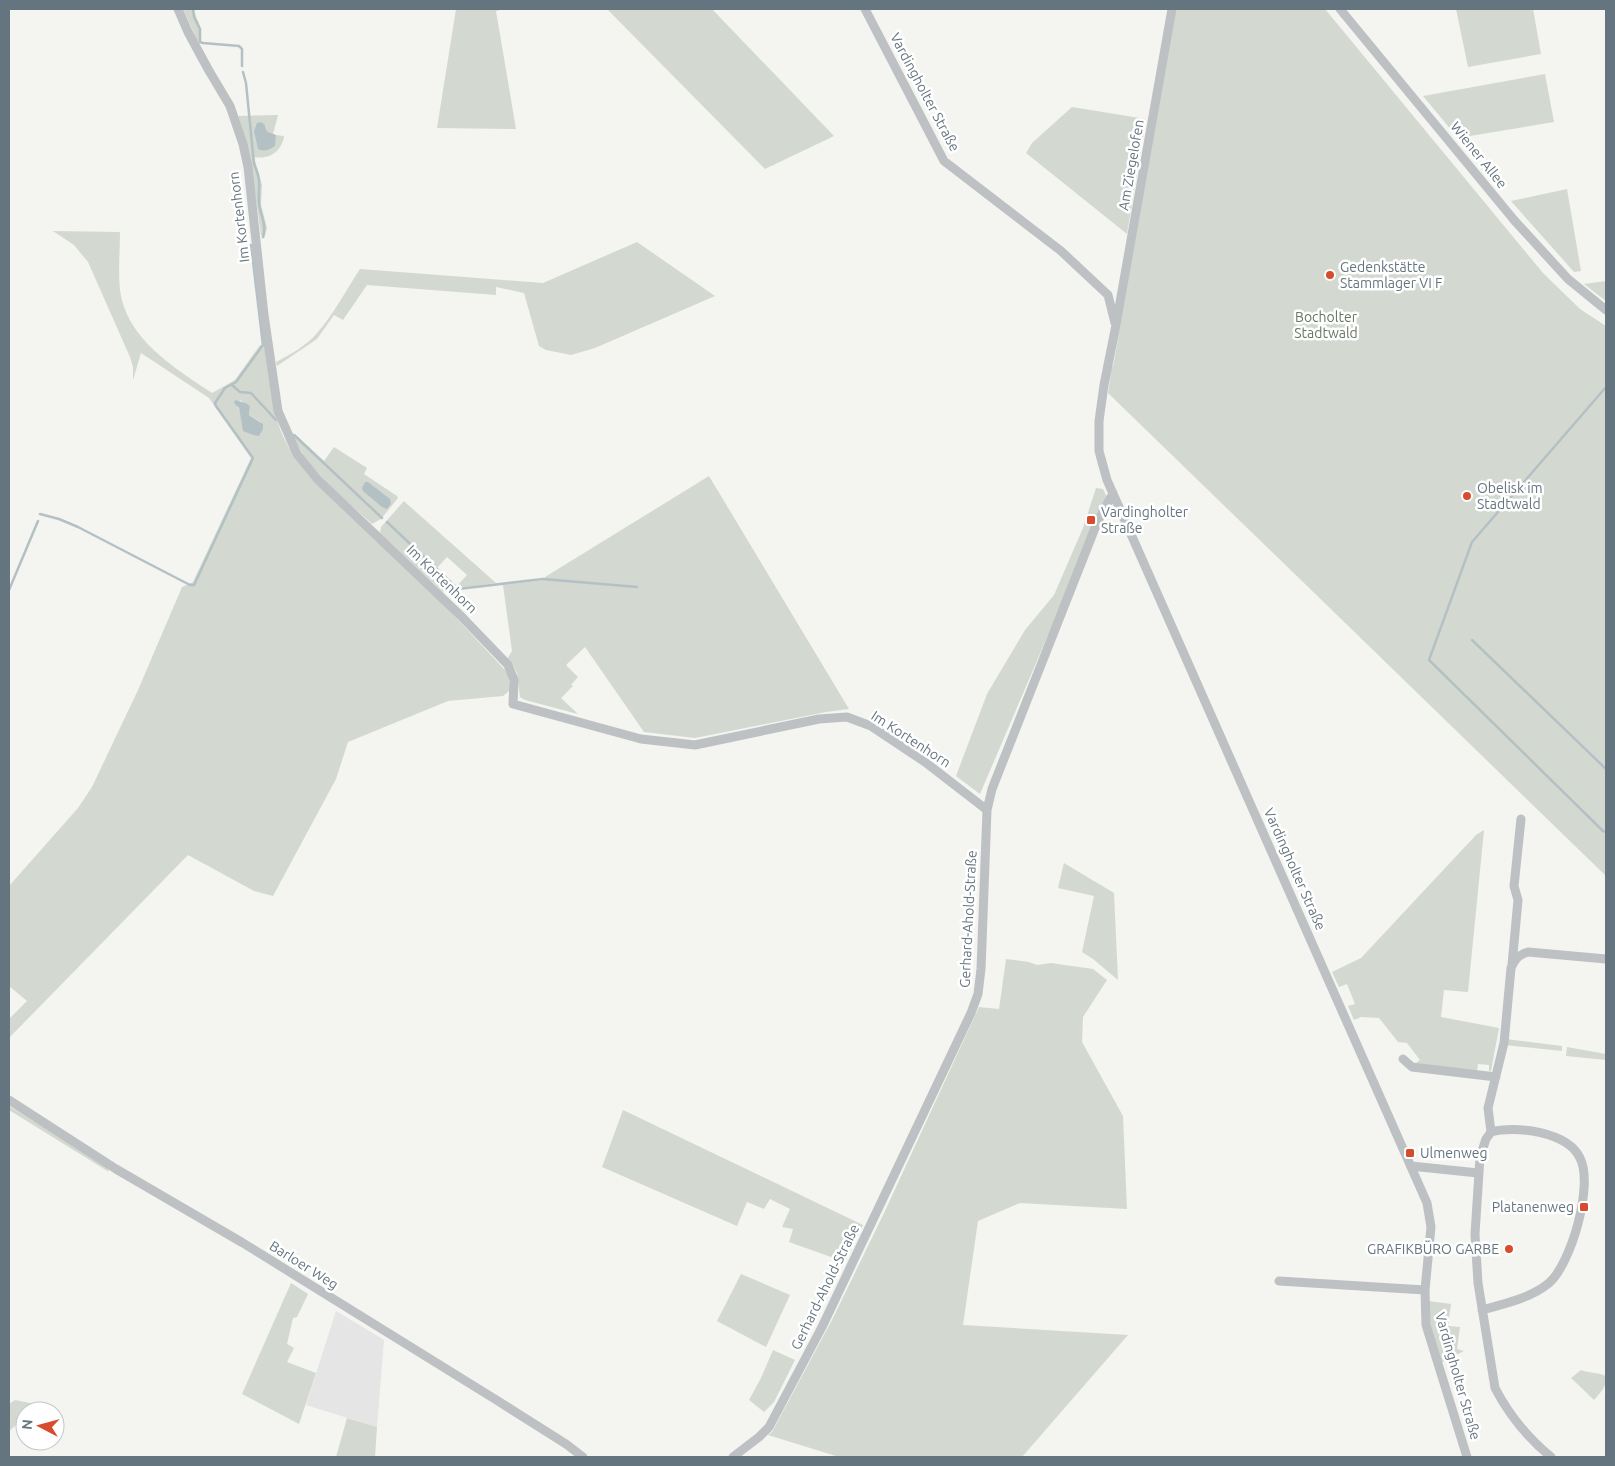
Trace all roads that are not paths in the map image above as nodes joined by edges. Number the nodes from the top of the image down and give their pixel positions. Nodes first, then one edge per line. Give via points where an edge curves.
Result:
1 (178, 9) edge
2 (865, 9) edge
3 (1172, 9) edge
4 (1340, 9) edge
5 (1122, 294) junction
6 (1108, 295) junction
7 (1606, 310) edge
8 (1116, 325) junction
9 (1113, 493) junction
10 (987, 810) junction
11 (1521, 819) dead end
12 (1606, 959) edge
13 (1511, 968) junction
14 (1403, 1059) dead end
15 (1496, 1077) junction
16 (9, 1100) edge
17 (1491, 1132) junction
18 (1411, 1166) junction
19 (1478, 1173) junction
20 (1279, 1281) dead end
21 (1425, 1290) junction
22 (1482, 1310) junction
23 (582, 1457) edge
24 (733, 1457) edge
25 (1467, 1457) edge
26 (1551, 1457) edge

1 - 10 street, Im Kortenhorn via 230,106 243,144 278,411 297,454 317,479 508,665 514,680 513,704 641,739 695,745 819,719 847,717 871,726 925,762
2 - 6 street, Vardingholter Straße via 944,161 1061,251
3 - 5 street, Am Ziegelofen
4 - 7 street, Wiener Allee via 1514,220 1568,279
5 - 6 street via 1115,298
5 - 8 street, Am Ziegelofen
6 - 8 street, Vardingholter Straße
8 - 9 street, Vardingholter Straße via 1099,420 1100,458
9 - 10 street, Gerhard-Ahold-Straße via 1097,523 992,789
9 - 18 street, Vardingholter Straße
10 - 24 street, Gerhard-Ahold-Straße via 981,969 978,994 971,1013 822,1327 768,1427
11 - 13 street
12 - 13 street via 1528,952 1520,954
13 - 15 street via 1504,1038
14 - 15 street via 1412,1067
15 - 17 street via 1488,1108
16 - 23 street, Barloer Weg via 116,1169 243,1243 498,1401
17 - 19 street via 1482,1148
17 - 22 street via 1525,1130 1567,1143 1582,1162 1583,1189 1579,1218 1560,1270 1549,1283 1534,1292
18 - 19 street
18 - 21 street, Vardingholter Straße via 1430,1216
19 - 22 street via 1476,1257
20 - 21 street
21 - 25 street, Vardingholter Straße via 1426,1325
22 - 26 street via 1495,1388 1532,1441

